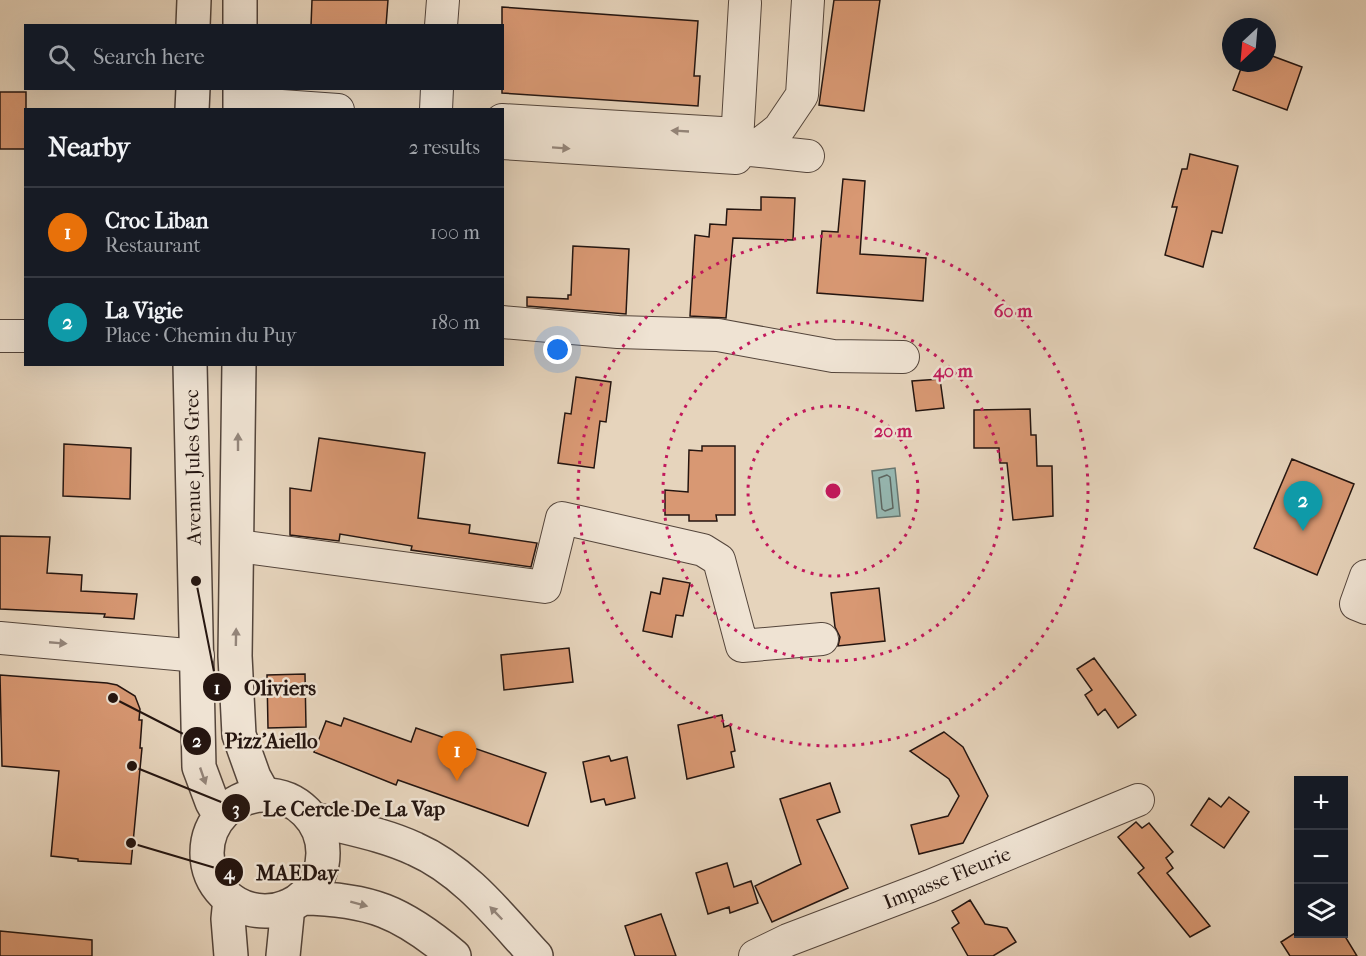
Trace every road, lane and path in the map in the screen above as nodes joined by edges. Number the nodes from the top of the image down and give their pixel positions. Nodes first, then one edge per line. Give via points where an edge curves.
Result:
1 (194, 0) edge
2 (240, 0) edge
3 (443, 0) edge
4 (808, 0) edge
5 (745, 3) dead end
6 (193, 24) edge
7 (240, 24) edge
8 (441, 24) edge
9 (193, 90) edge
10 (437, 90) edge
11 (240, 100) edge
12 (192, 108) edge
13 (318, 108) edge
14 (436, 108) edge
15 (504, 120) edge
16 (642, 140) junction
17 (504, 143) edge
18 (741, 148) junction
19 (808, 156) dead end
20 (504, 322) edge
21 (0, 336) edge
22 (24, 336) edge
23 (903, 357) dead end
24 (190, 366) edge
25 (239, 366) edge
26 (238, 546) junction
27 (1366, 576) edge
28 (1366, 608) edge
29 (0, 638) edge
30 (822, 639) dead end
31 (198, 656) junction
32 (264, 795) junction
33 (1138, 800) dead end
34 (220, 816) junction
35 (313, 819) junction
36 (230, 898) junction
37 (295, 902) junction
38 (231, 956) edge
39 (283, 956) edge
40 (454, 956) edge
41 (536, 956) edge
42 (755, 956) edge

1 - 6 street
2 - 7 street
3 - 8 street
4 - 18 street via 802,95 779,129
5 - 18 street
9 - 12 street
10 - 14 street
11 - 13 street
15 - 16 street
17 -> 16 street
16 - 18 street
18 - 19 street
20 - 23 street via 718,336 833,356
21 - 22 street
24 - 31 street, Avenue Jules Grec
26 -> 25 street
26 - 30 street via 545,587 562,518 703,550 718,560 742,646
32 -> 26 street via 240,735 235,656
27 - 28 street via 1356,604
29 -> 31 street
31 -> 34 street, Avenue Jules Grec via 200,767
32 - 34 street via 248,797
32 - 35 street via 283,797
33 - 42 street, Impasse Fleurie
34 - 36 street via 209,840 207,856 218,887
35 - 37 street via 322,837 324,858 320,873
41 -> 35 street via 445,865 386,837
36 - 37 street via 248,908 268,911
36 - 38 street
37 - 39 street
37 -> 40 street via 352,902 381,910 411,922

